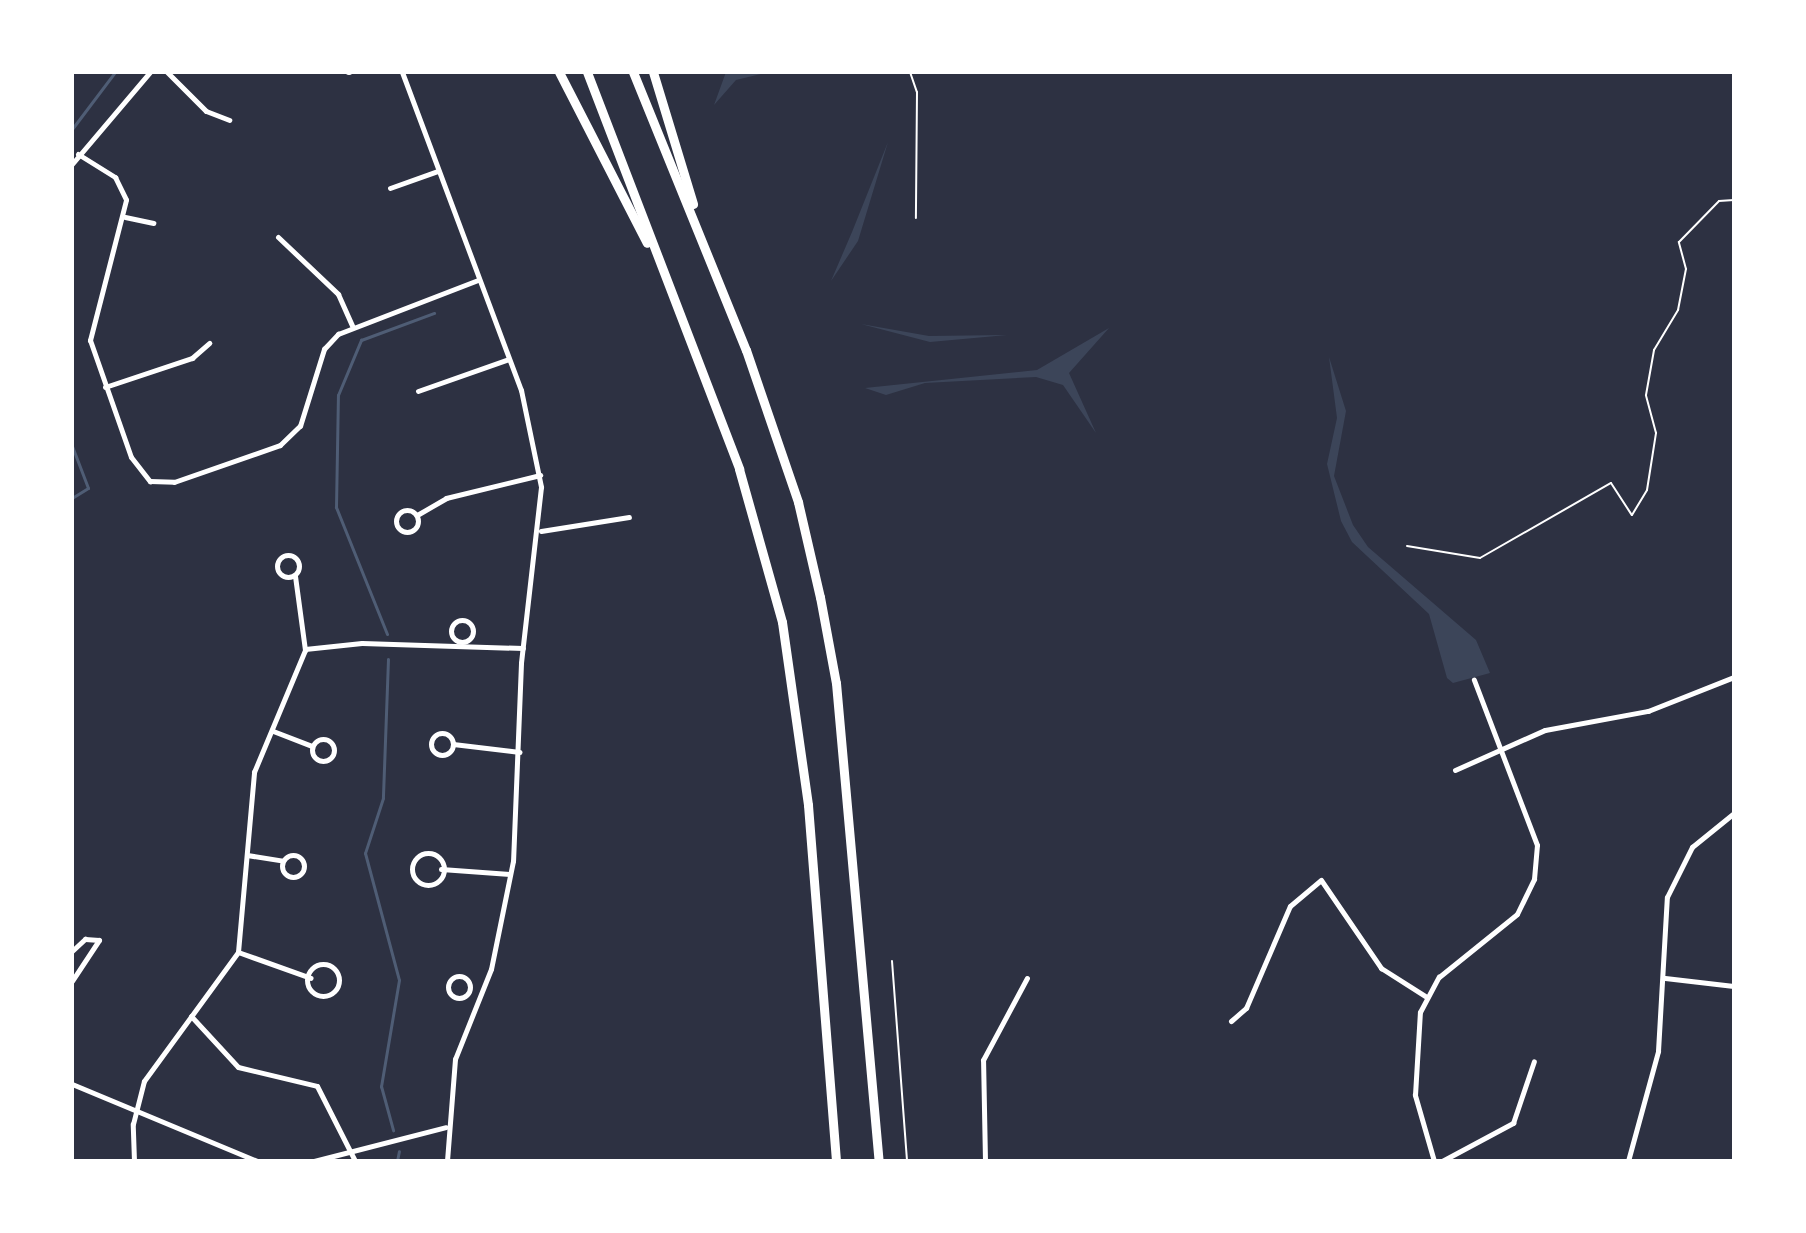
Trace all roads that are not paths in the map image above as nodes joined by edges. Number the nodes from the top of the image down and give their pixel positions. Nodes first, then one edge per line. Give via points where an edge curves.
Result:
1 (150, 72) edge
2 (167, 72) edge
3 (402, 72) edge
4 (559, 72) edge
5 (587, 72) edge
6 (633, 72) edge
7 (653, 72) edge
8 (229, 120) dead end
9 (78, 154) junction
10 (72, 164) edge
11 (438, 171) junction
12 (390, 188) dead end
13 (125, 217) junction
14 (153, 223) dead end
15 (278, 237) dead end
16 (709, 257) junction
17 (478, 280) junction
18 (667, 281) junction
19 (353, 327) junction
20 (209, 343) dead end
21 (509, 359) junction
22 (105, 387) junction
23 (418, 391) dead end
24 (540, 474) junction
25 (417, 515) junction
26 (629, 517) dead end
27 (541, 531) junction
28 (295, 576) junction
29 (463, 645) junction
30 (523, 648) junction
31 (305, 650) junction
32 (1734, 677) edge
33 (1474, 680) dead end
34 (273, 731) junction
35 (453, 744) junction
36 (312, 746) junction
37 (1499, 748) junction
38 (520, 752) junction
39 (1455, 770) dead end
40 (1734, 813) edge
41 (247, 855) junction
42 (283, 861) junction
43 (441, 869) junction
44 (510, 874) junction
45 (72, 951) edge
46 (238, 952) junction
47 (311, 978) junction
48 (1027, 978) dead end
49 (1665, 978) junction
50 (72, 981) edge
51 (1734, 986) edge
52 (469, 990) junction
53 (480, 995) junction
54 (1425, 996) junction
55 (191, 1016) junction
56 (1231, 1021) dead end
57 (1534, 1061) dead end
58 (72, 1084) edge
59 (135, 1112) junction
60 (446, 1127) junction
61 (349, 1149) junction
62 (134, 1161) edge
63 (257, 1161) edge
64 (314, 1161) edge
65 (355, 1161) edge
66 (447, 1161) edge
67 (836, 1161) edge
68 (879, 1161) edge
69 (985, 1161) edge
70 (1434, 1161) edge
71 (1442, 1161) edge
72 (1628, 1161) edge

1 - 9 street
2 - 8 street via 206,111
3 - 11 street
4 - 18 highway
5 - 18 highway
6 - 16 highway
7 - 16 highway
9 - 10 street
9 - 13 street via 115,177
11 - 12 street
11 - 17 street
13 - 14 street
13 - 22 street via 91,331
15 - 19 street via 338,294
16 - 68 highway via 798,502 823,611 850,814
17 - 19 street
17 - 21 street
18 - 67 highway via 739,469 782,622 808,805
19 - 22 street via 324,349 300,426 280,445 174,482 150,481 131,457
20 - 22 street via 192,358
21 - 23 street
21 - 24 street
24 - 25 street via 446,498
24 - 27 street
25 - 25 street via 400,512 398,528 414,530
26 - 27 street
27 - 30 street
28 - 28 street via 298,561 282,557 279,573
28 - 31 street
29 - 29 street via 473,631 462,620 451,634
29 - 30 street
29 - 31 street
30 - 38 street
31 - 34 street
32 - 37 street via 1648,711 1545,730
33 - 37 street
34 - 36 street
34 - 41 street via 254,772
35 - 35 street via 442,732 431,743 440,755
35 - 38 street
36 - 36 street via 318,760 334,753 325,739
37 - 39 street
37 - 54 street via 1537,845 1534,879 1500,935 1458,961
38 - 44 street
40 - 49 street via 1700,837 1673,880
41 - 42 street
41 - 46 street
42 - 42 street via 291,877 304,869 296,855
43 - 43 street via 438,853 425,850 417,883 432,887
43 - 44 street
44 - 53 street
45 - 50 street via 85,939 99,940
46 - 47 street
46 - 55 street
47 - 47 street via 312,994 323,999 336,968 322,961
48 - 69 street via 983,1060
49 - 51 street
49 - 72 street via 1658,1051
52 - 52 street via 462,976 448,983 453,997
52 - 53 street
53 - 60 street via 455,1059
54 - 56 street via 1381,968 1321,880 1290,906 1246,1008
54 - 70 street via 1415,1033 1415,1095
55 - 59 street via 154,1061
55 - 61 street via 238,1067 317,1086
57 - 71 street via 1513,1123
58 - 59 street
59 - 62 street
59 - 63 street
60 - 61 street
60 - 66 street
61 - 64 street
61 - 65 street

